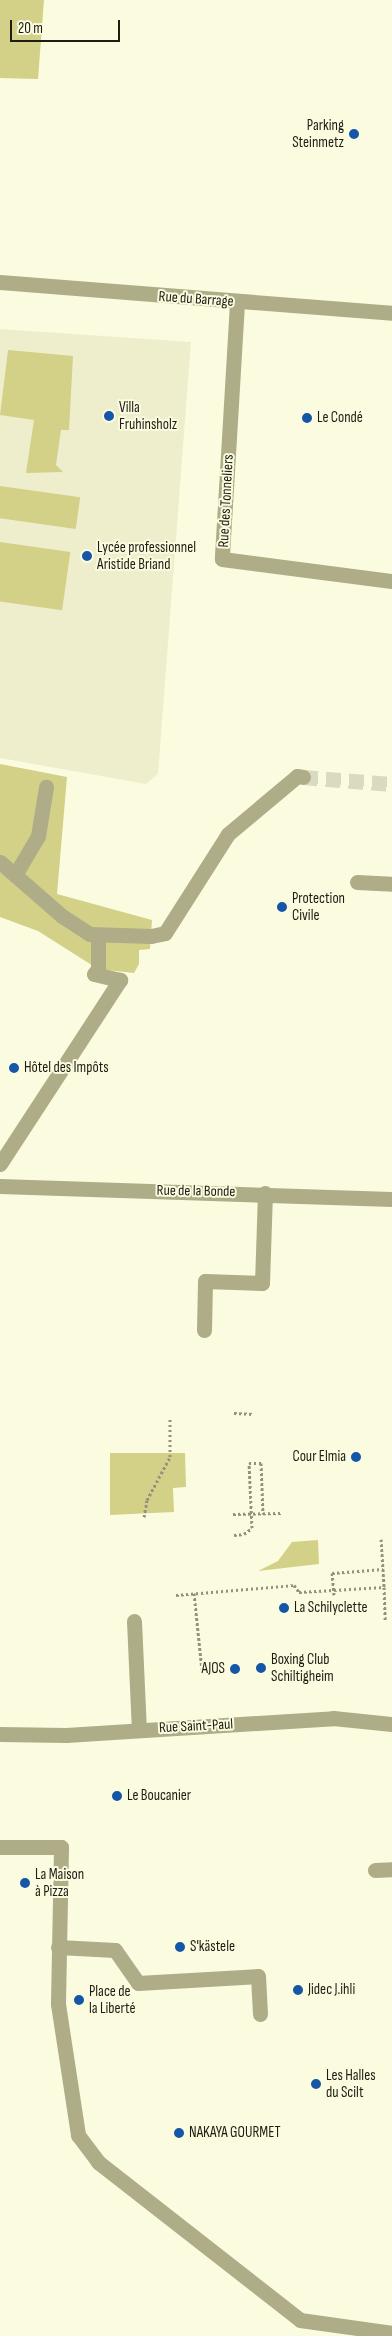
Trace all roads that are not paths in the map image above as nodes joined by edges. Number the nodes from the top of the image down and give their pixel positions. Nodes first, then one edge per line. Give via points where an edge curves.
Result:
1 (0, 282) edge
2 (237, 302) junction
3 (392, 314) edge
4 (392, 581) edge
5 (303, 777) tunnel mouth
6 (46, 787) dead end
7 (0, 862) edge
8 (15, 875) junction
9 (357, 882) dead end
10 (392, 884) edge
11 (98, 936) junction
12 (0, 1164) edge
13 (0, 1186) edge
14 (265, 1192) junction
15 (392, 1198) edge
16 (204, 1330) dead end
17 (134, 1621) dead end
18 (392, 1724) edge
19 (139, 1730) junction
20 (0, 1734) edge
21 (0, 1848) edge
22 (392, 1869) edge
23 (375, 1870) dead end
24 (58, 1947) junction
25 (260, 2014) dead end
26 (392, 2333) edge

1 - 2 street, Rue du Barrage
2 - 3 street, Rue du Barrage
2 - 4 street, Rue des Tonneliers via 222,559
5 - 11 street via 296,776 228,834 164,933
6 - 8 street via 38,836
7 - 8 street
8 - 11 street via 62,916
9 - 10 street
11 - 12 street via 98,970 94,974 120,980
13 - 14 street, Rue de la Bonde
14 - 15 street, Rue de la Bonde
14 - 16 street via 262,1283 205,1281
17 - 19 street
18 - 19 street, Rue Saint-Paul via 333,1718
19 - 20 street, Rue Saint-Paul via 66,1735
21 - 24 street via 61,1847
22 - 23 street
24 - 25 street via 115,1950 138,1983 258,1976
24 - 26 street via 58,2004 68,2086 78,2135 98,2162 300,2320

